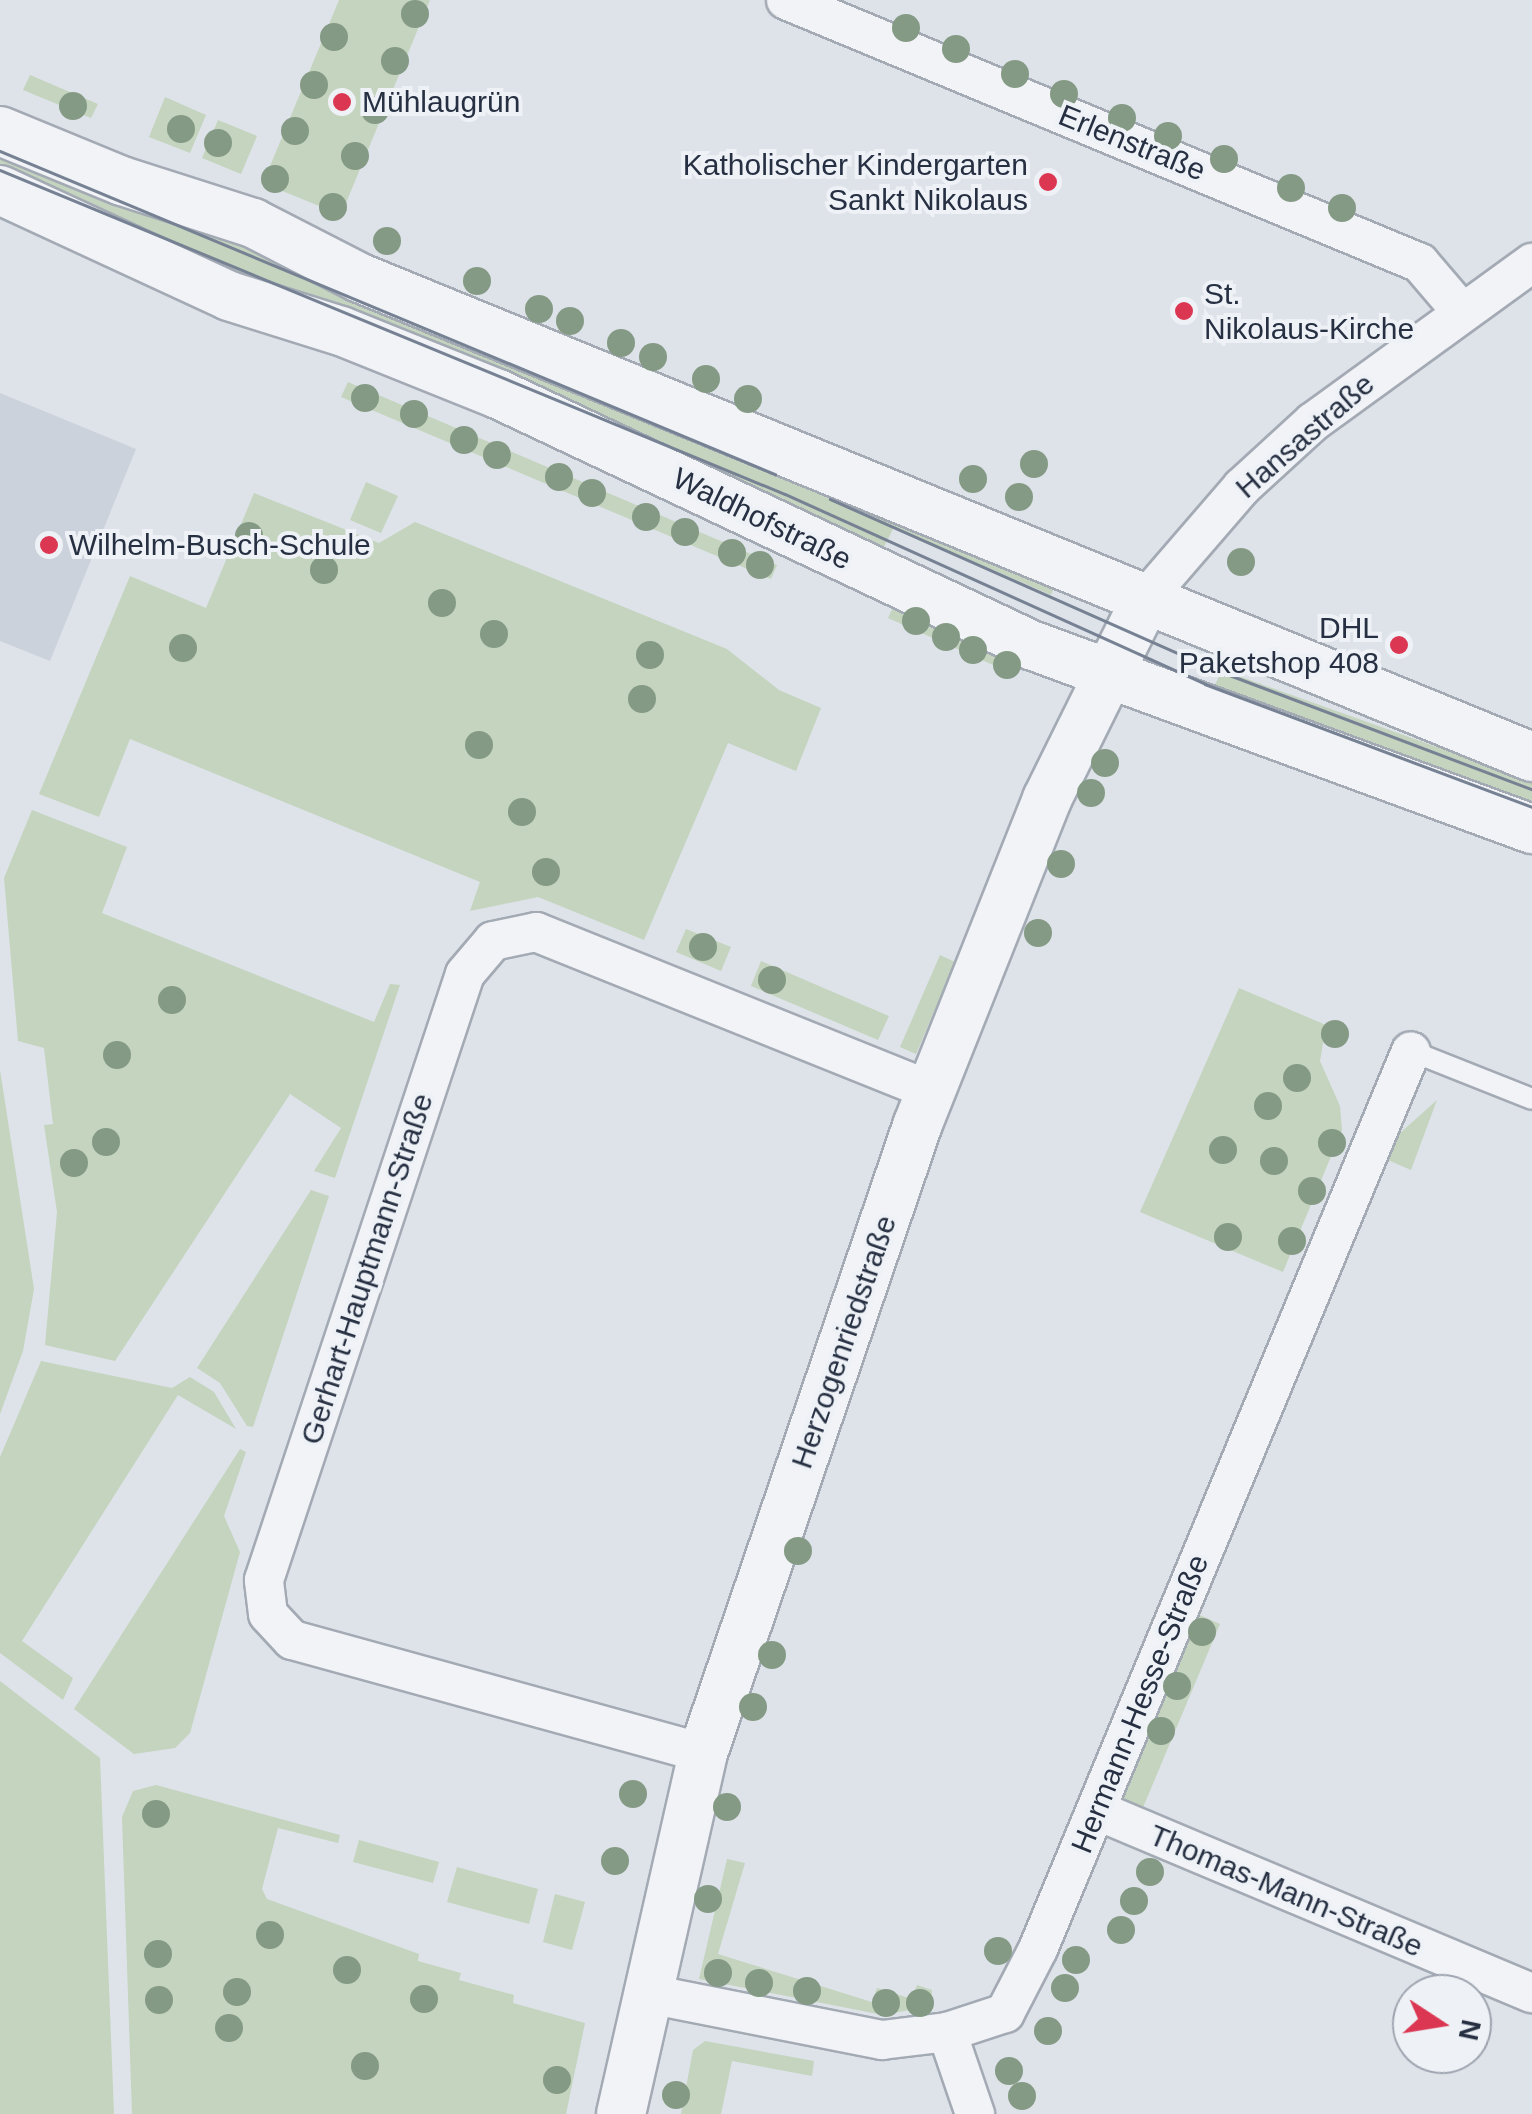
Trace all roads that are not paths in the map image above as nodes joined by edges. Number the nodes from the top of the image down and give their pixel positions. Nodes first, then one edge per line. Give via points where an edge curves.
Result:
1 (786, 0) edge
2 (0, 131) edge
3 (0, 190) edge
4 (1532, 262) edge
5 (1461, 311) junction
6 (1148, 597) junction
7 (1106, 673) junction
8 (1532, 757) edge
9 (1532, 830) edge
10 (1411, 1051) joint
11 (931, 1091) junction
12 (1532, 1099) edge
13 (704, 1753) junction
14 (1096, 1810) junction
15 (644, 1993) junction
16 (1532, 1993) edge
17 (947, 2032) junction
18 (621, 2114) edge
19 (975, 2114) edge

1 - 5 street, Erlenstraße via 1420,263
2 - 6 street via 122,181 253,223 360,278
3 - 7 street, Waldhofstraße via 229,296 341,330 498,394 1011,636
4 - 5 street, Hansastraße
5 - 6 street, Hansastraße via 1313,422 1242,488
6 - 7 street, Herzogenriedstraße
6 - 8 street
7 - 9 street, Waldhofstraße
7 - 11 street, Herzogenriedstraße via 1047,799
10 - 12 lane
10 - 14 street, Hermann-Hesse-Straße
11 - 13 street, Herzogenriedstraße
11 - 13 street, Gerhart-Hauptmann-Straße via 536,932 494,940 465,974 264,1580 268,1614 292,1640
13 - 15 street, Herzogenriedstraße
14 - 16 street, Thomas-Mann-Straße
14 - 17 street, Hermann-Hesse-Straße via 1006,2013
15 - 17 street, Hermann-Hesse-Straße via 882,2040
15 - 18 street, Herzogenriedstraße
17 - 19 street

